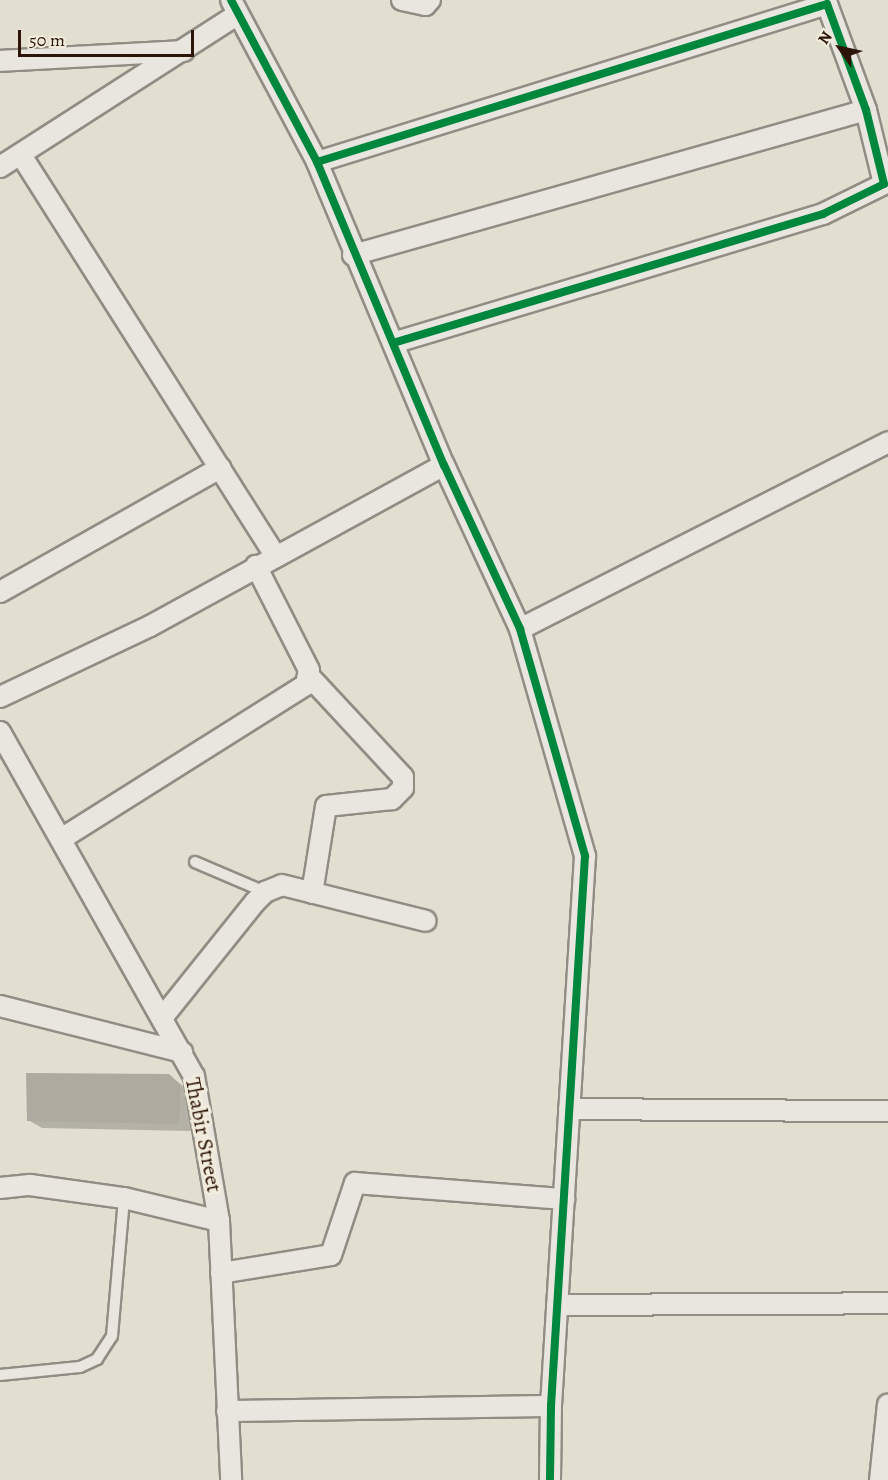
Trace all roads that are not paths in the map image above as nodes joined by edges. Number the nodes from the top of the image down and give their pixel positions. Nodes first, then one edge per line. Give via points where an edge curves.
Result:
1 (402, 0) edge
2 (430, 0) edge
3 (234, 8) edge
4 (187, 51) junction
5 (0, 61) edge
6 (866, 110) junction
7 (21, 155) junction
8 (317, 162) junction
9 (0, 167) edge
10 (353, 255) junction
11 (395, 342) junction
12 (888, 442) edge
13 (444, 465) junction
14 (220, 468) junction
15 (275, 555) junction
16 (256, 566) junction
17 (0, 592) edge
18 (520, 629) junction
19 (309, 676) junction
20 (0, 697) edge
21 (0, 732) edge
22 (61, 839) junction
23 (195, 862) dead end
24 (265, 892) junction
25 (312, 893) junction
26 (426, 921) dead end
27 (0, 1006) edge
28 (162, 1018) junction
29 (182, 1052) junction
30 (569, 1109) junction
31 (888, 1111) edge
32 (0, 1188) edge
33 (124, 1198) junction
34 (564, 1199) junction
35 (219, 1221) junction
36 (221, 1273) junction
37 (888, 1303) edge
38 (557, 1305) junction
39 (0, 1375) edge
40 (888, 1404) edge
41 (551, 1406) junction
42 (227, 1411) junction
43 (231, 1480) edge
44 (550, 1480) edge
45 (880, 1480) edge

1 - 2 street via 425,4
3 - 4 street
3 - 8 street
4 - 5 street
4 - 7 street
6 - 8 street via 827,4
6 - 10 street
6 - 11 street via 884,184 823,214
7 - 9 street
7 - 14 street
8 - 10 street
10 - 11 street
11 - 13 street
12 - 18 street
13 - 15 street
13 - 18 street
14 - 15 street
14 - 17 street
15 - 16 street
16 - 19 street
16 - 20 street via 150,626
18 - 30 street via 585,856
19 - 22 street via 306,686
19 - 25 street via 403,777 403,788 392,799 326,806
21 - 22 street, Thabir Street
22 - 28 street, Thabir Street
23 - 24 lane
24 - 25 street via 282,885
24 - 28 street
25 - 26 street
27 - 29 street
28 - 29 street, Thabir Street
29 - 35 street, Thabir Street via 194,1076
30 - 31 street
30 - 34 street
32 - 33 street via 30,1185
33 - 35 street
33 - 39 lane via 112,1336 97,1359 80,1367
34 - 36 street via 355,1183 331,1255
34 - 38 street
35 - 36 street, Thabir Street
36 - 42 street, Thabir Street
37 - 38 street
38 - 41 street
40 - 45 street
41 - 42 street
41 - 44 street
42 - 43 street, Thabir Street

